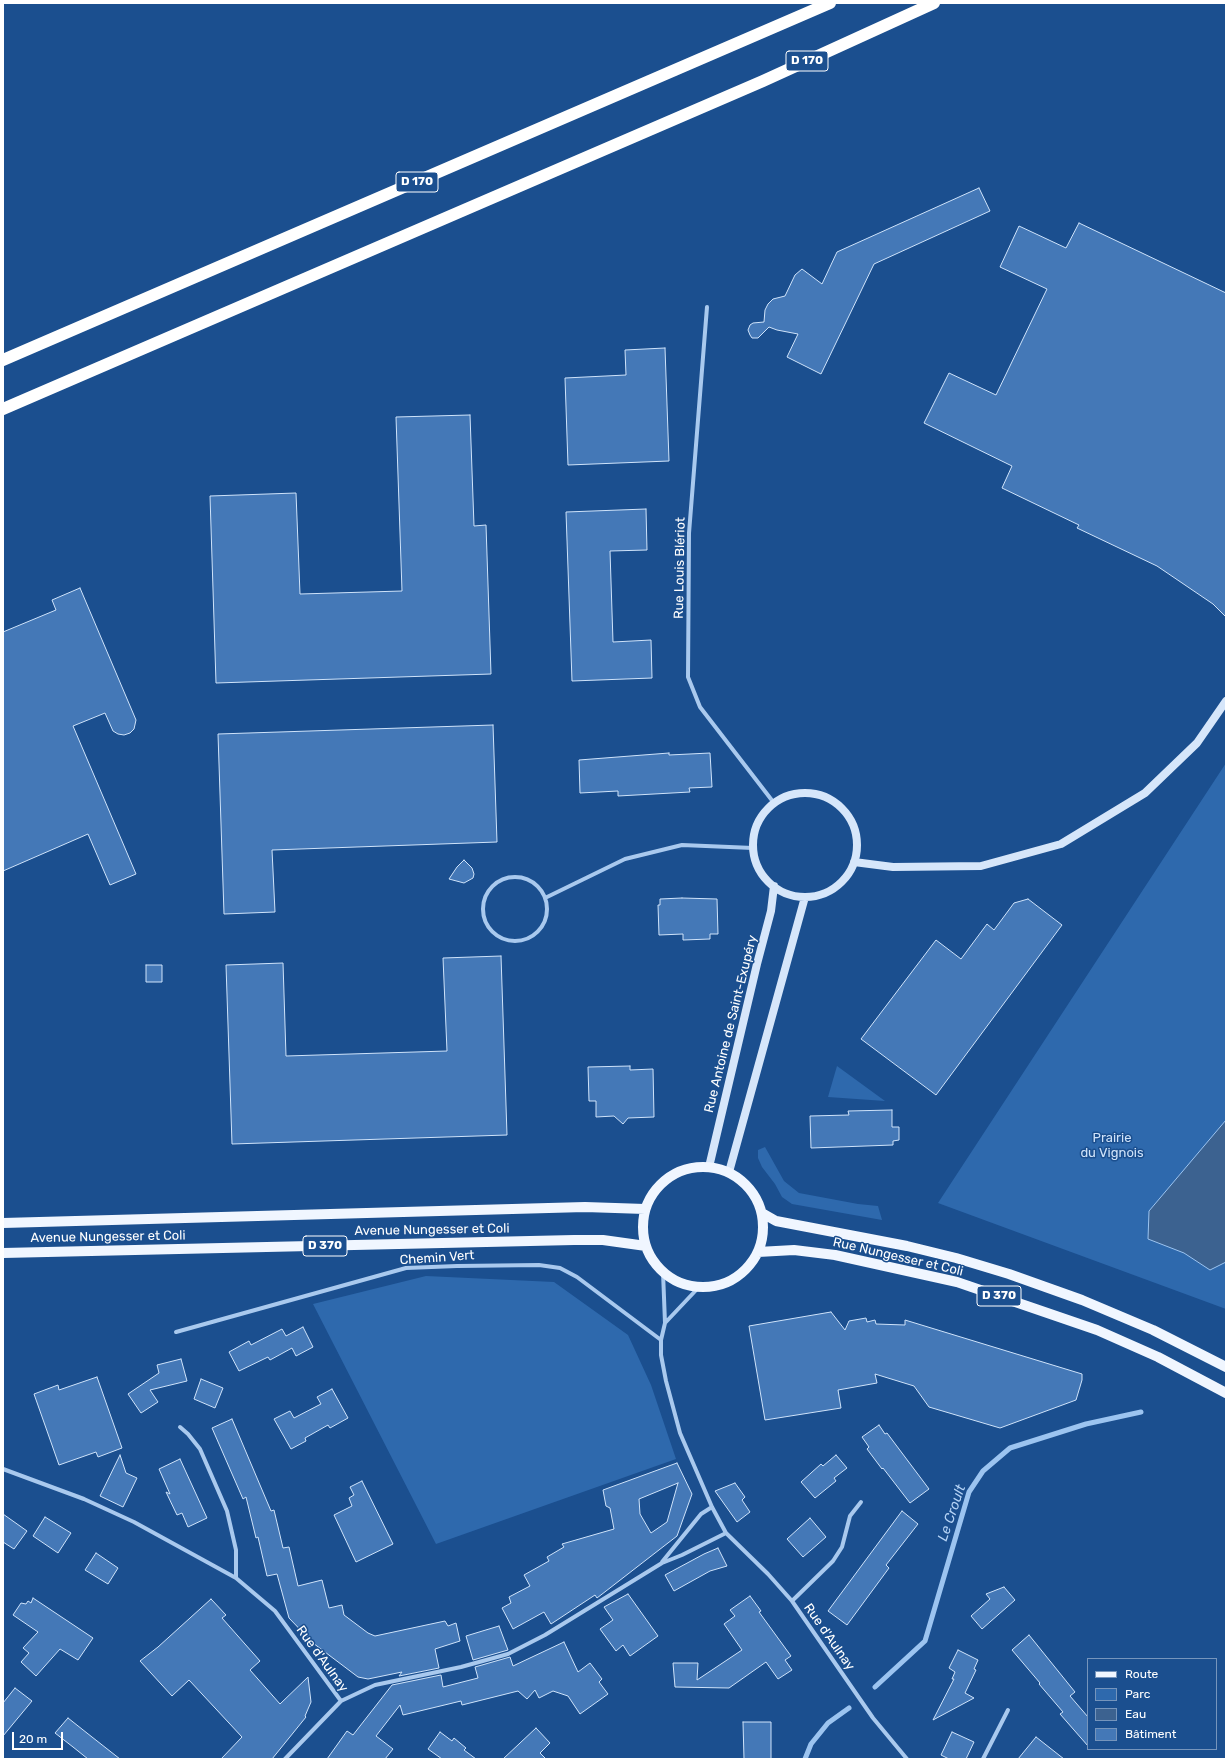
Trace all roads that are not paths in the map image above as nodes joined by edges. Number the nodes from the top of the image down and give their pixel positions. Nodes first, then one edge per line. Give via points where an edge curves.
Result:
1 (830, 3) edge
2 (934, 3) edge
3 (707, 307) dead end
4 (3, 360) edge
5 (3, 409) edge
6 (1226, 701) edge
7 (774, 803) junction
8 (753, 848) junction
9 (854, 862) junction
10 (774, 886) junction
11 (805, 897) junction
12 (545, 898) junction
13 (709, 1167) junction
14 (729, 1172) junction
15 (646, 1209) junction
16 (762, 1213) junction
17 (3, 1223) edge
18 (646, 1246) junction
19 (758, 1252) junction
20 (3, 1253) edge
21 (663, 1272) junction
22 (699, 1287) junction
23 (665, 1323) junction
24 (176, 1332) dead end
25 (661, 1340) junction
26 (1226, 1367) edge
27 (1226, 1393) edge
28 (180, 1427) dead end
29 (3, 1469) edge
30 (861, 1502) dead end
31 (712, 1507) junction
32 (726, 1533) junction
33 (662, 1563) junction
34 (236, 1578) junction
35 (792, 1601) junction
36 (341, 1701) junction
37 (1008, 1710) dead end
38 (286, 1759) edge
39 (907, 1759) edge
40 (983, 1759) edge

1 - 4 highway, D 170
2 - 5 highway, D 170 via 763,81
3 - 7 street, Rue Louis Blériot via 689,533 688,677 700,707
6 - 9 street via 1197,743 1145,793 1061,844 981,866 894,867
7 - 8 street via 761,817 755,830
7 - 9 street via 785,796 803,793 817,794 834,801 846,812 854,827 857,844
8 - 10 street via 756,863
8 - 12 street via 682,845 624,859
9 - 11 street via 845,878 831,890
10 - 11 street via 790,894
10 - 13 street, Rue Antoine de Saint-Exupéry via 772,911
11 - 14 street
12 - 12 street via 541,890 526,879 517,877 499,881 492,886 483,902 483,912 489,929 496,935 513,941 522,941 538,932 543,924 547,911
13 - 14 main road
13 - 15 main road via 689,1168 670,1177 655,1191
14 - 16 main road via 744,1182 756,1196
15 - 17 main road, Avenue Nungesser et Coli via 585,1207
15 - 18 main road via 643,1227
16 - 19 main road via 764,1229
16 - 26 main road, Rue Nungesser et Coli / D 370 via 776,1221 907,1246 1009,1274 1082,1300 1146,1327
18 - 20 main road, Avenue Nungesser et Coli / D 370 via 603,1240 574,1240
18 - 21 main road
19 - 22 main road via 752,1262 737,1276 719,1285
19 - 27 main road, Rue Nungesser et Coli / D 370 via 794,1250 835,1255 957,1282 1097,1330 1158,1357
21 - 22 main road via 674,1280
21 - 23 street, Rue d'Aulnay
22 - 23 street
23 - 25 street, Rue d'Aulnay
24 - 25 street, Chemin Vert via 406,1268 539,1265 560,1268 577,1277
25 - 31 street, Rue d'Aulnay via 666,1381 680,1433
28 - 34 street via 200,1449 227,1511 236,1550
29 - 34 street, Rue d'Aulnay via 84,1499 134,1522
30 - 35 street via 850,1516 842,1547 833,1561
31 - 32 street, Rue d'Aulnay
31 - 33 street, Rue d'Aulnay via 701,1514
32 - 33 street, Rue d'Aulnay via 682,1556
32 - 35 street, Rue d'Aulnay
33 - 36 street, Rue d'Aulnay via 545,1635 508,1654 375,1685
34 - 36 street, Rue d'Aulnay via 275,1611
35 - 39 street, Rue d'Aulnay via 873,1718
36 - 38 street
37 - 40 street

